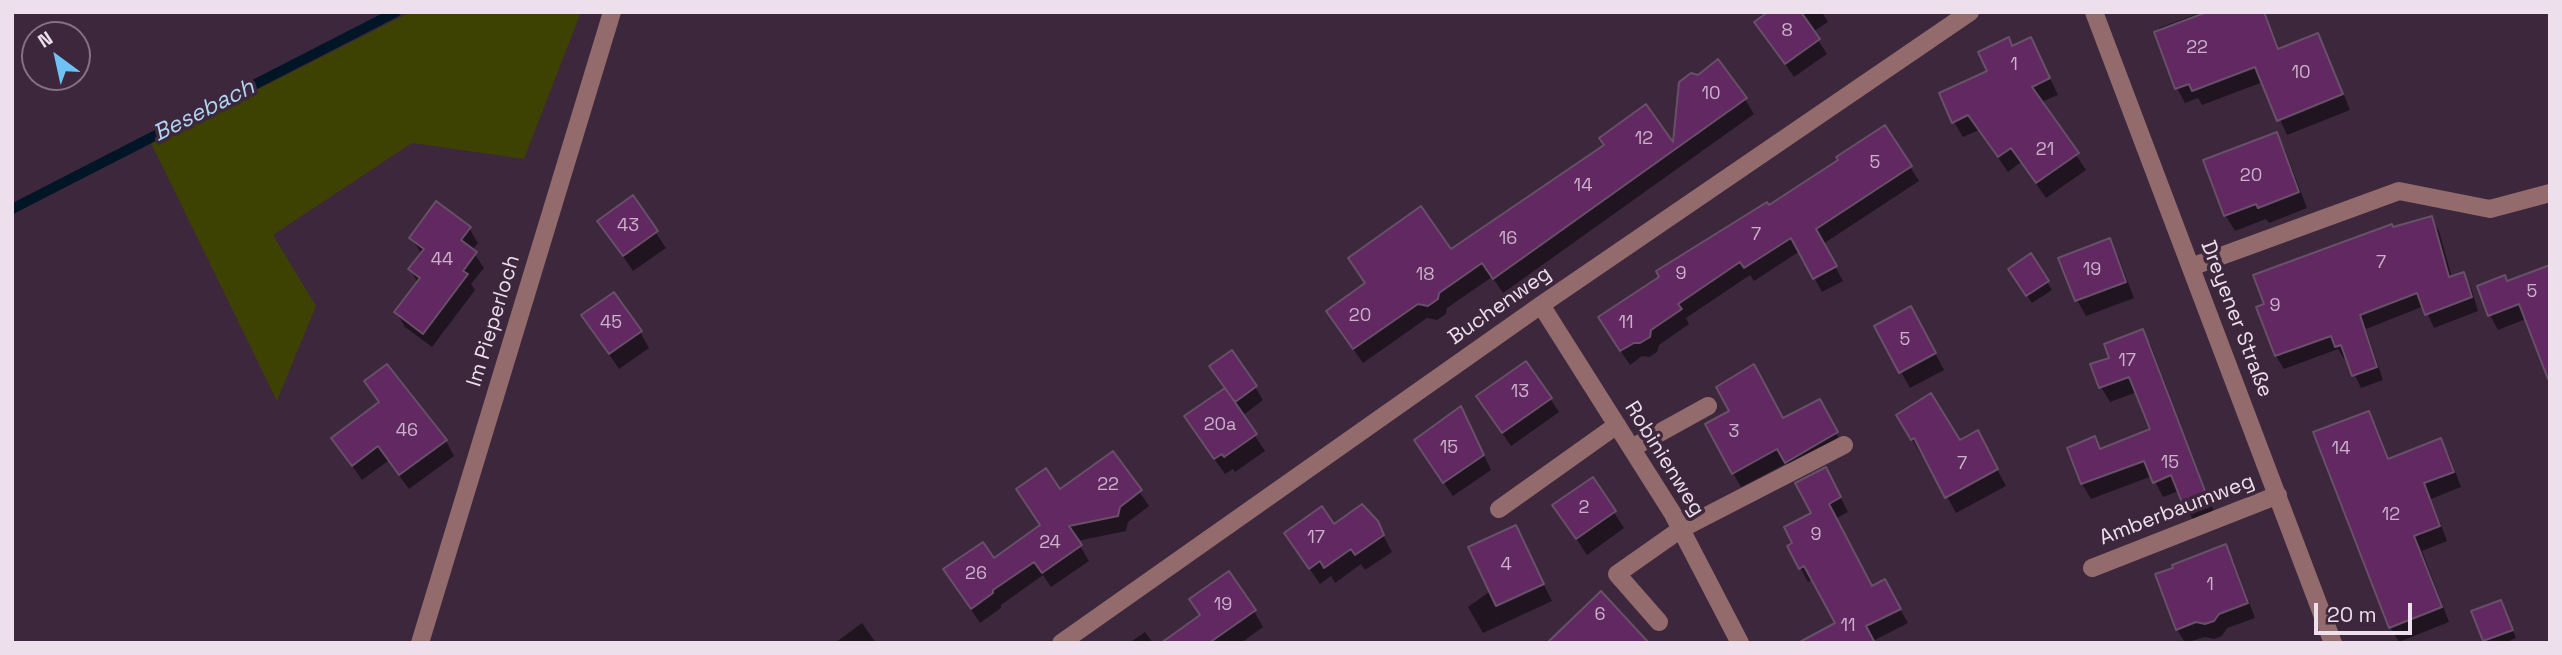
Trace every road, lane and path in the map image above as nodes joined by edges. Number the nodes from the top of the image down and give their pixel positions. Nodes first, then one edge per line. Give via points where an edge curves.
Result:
1 (612, 12) edge
2 (1970, 12) edge
3 (2094, 12) edge
4 (2550, 193) edge
5 (2191, 267) junction
6 (1541, 305) junction
7 (1708, 406) dead end
8 (1617, 425) junction
9 (1844, 445) dead end
10 (1632, 448) junction
11 (2278, 495) junction
12 (1499, 509) dead end
13 (1681, 529) junction
14 (2092, 568) dead end
15 (1659, 622) dead end
16 (420, 643) edge
17 (1060, 643) edge
18 (1740, 643) edge
19 (2333, 643) edge

1 - 16 street, Im Pieperloch
2 - 6 street, Buchenweg
3 - 5 street, Dreyener Straße
4 - 5 street via 2490,209 2399,191
5 - 11 street, Dreyener Straße
6 - 8 street, Robinienweg
6 - 17 street, Buchenweg
7 - 10 street
8 - 10 street, Robinienweg
8 - 12 street
9 - 13 street
10 - 13 street, Robinienweg
11 - 14 street, Amberbaumweg
11 - 19 street, Dreyener Straße
13 - 15 street via 1617,574
13 - 18 street, Robinienweg

